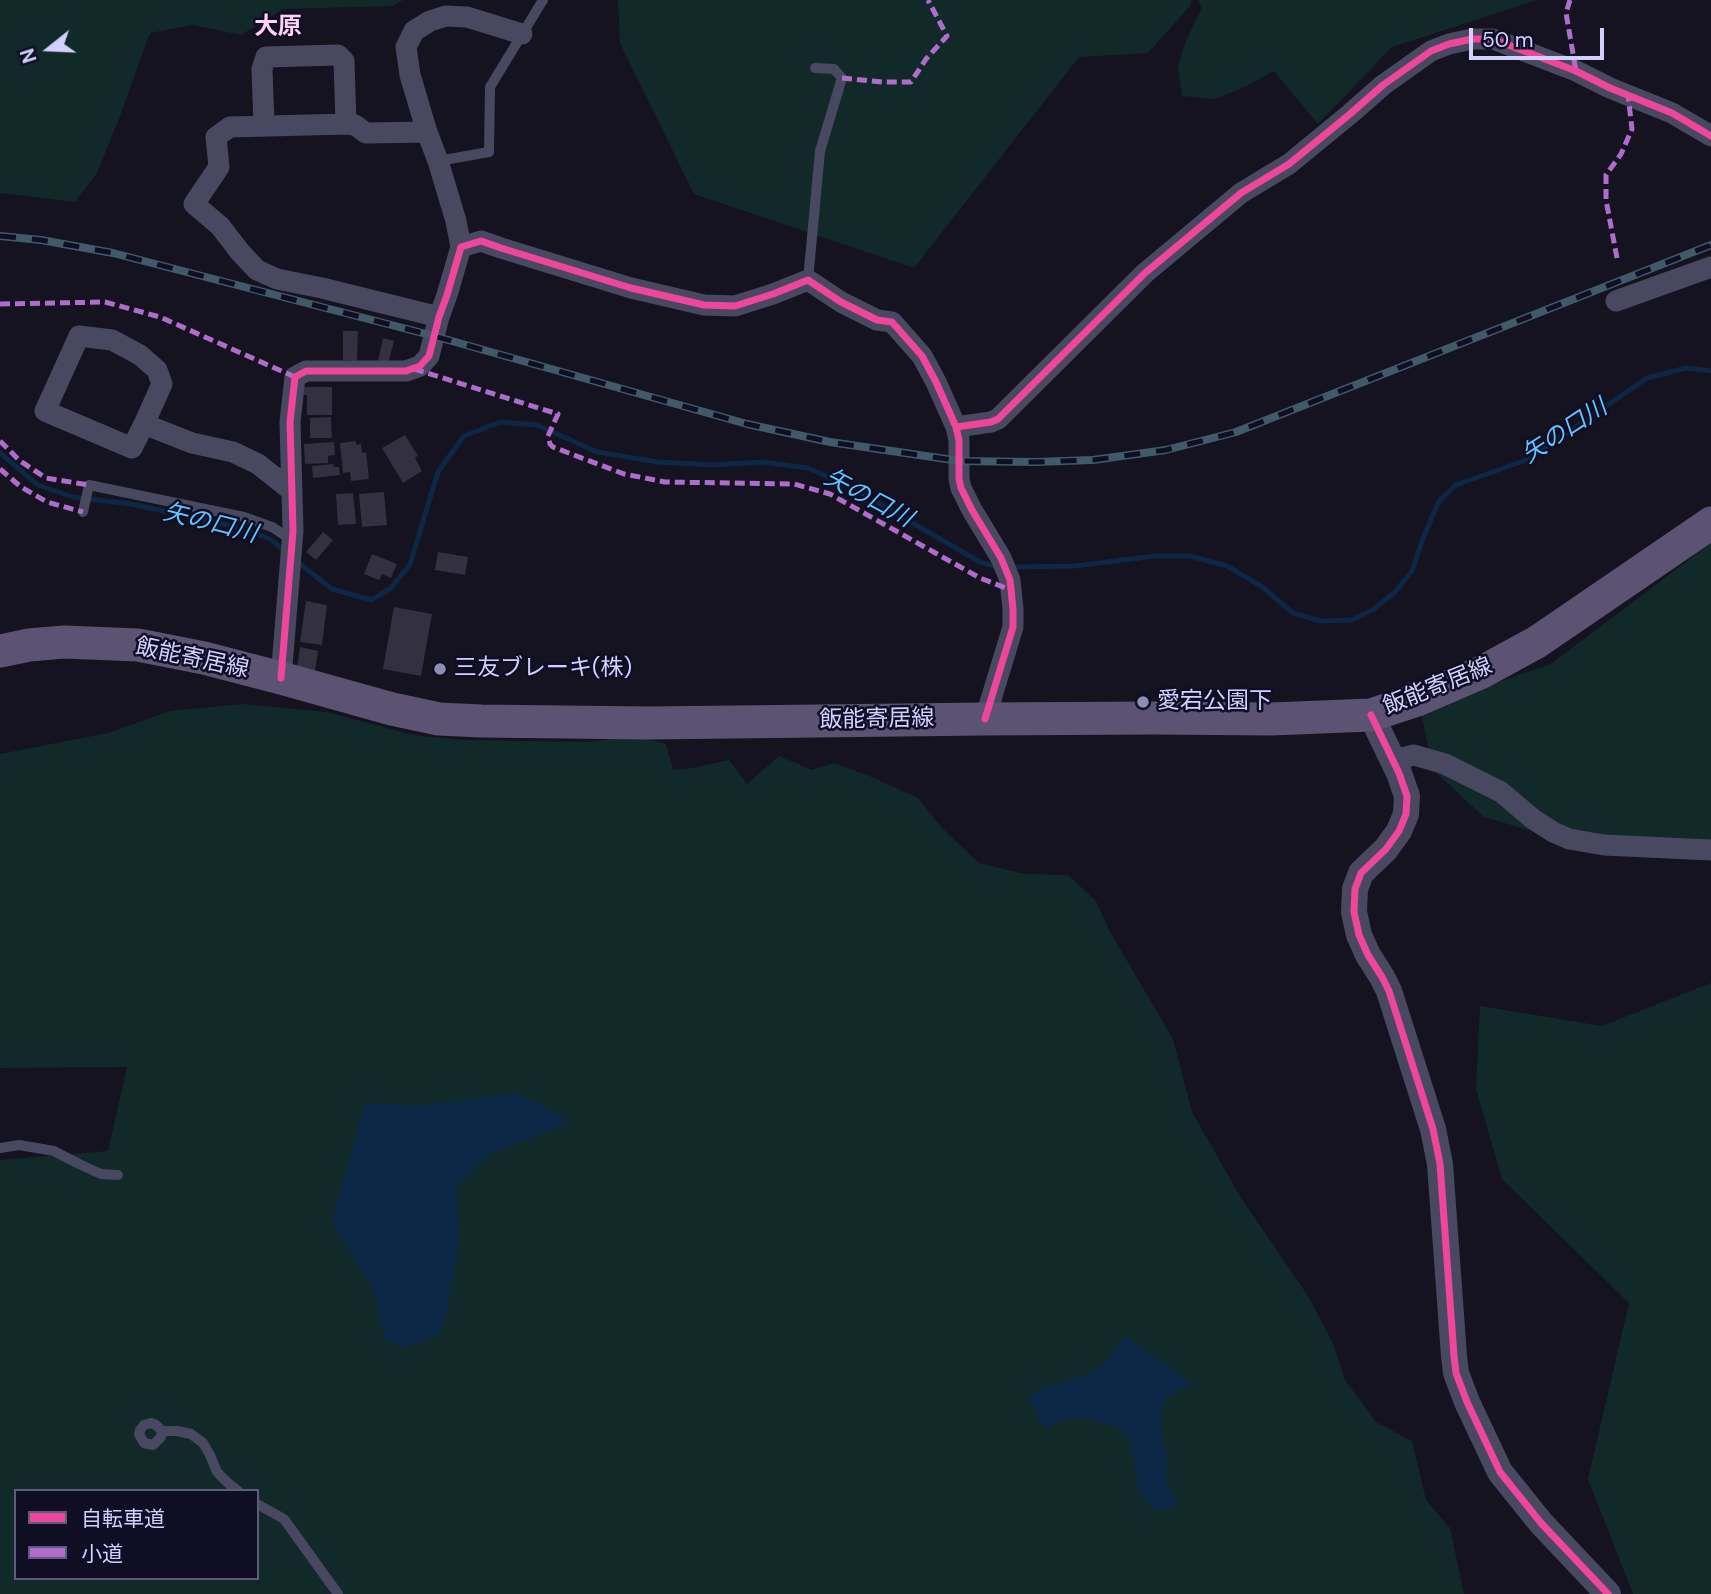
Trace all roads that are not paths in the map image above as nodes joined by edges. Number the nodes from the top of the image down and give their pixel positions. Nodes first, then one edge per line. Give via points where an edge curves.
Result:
1 (543, 0) edge
2 (522, 34) junction
3 (815, 68) dead end
4 (346, 124) junction
5 (264, 125) junction
6 (428, 132) junction
7 (1711, 136) edge
8 (438, 161) junction
9 (461, 247) junction
10 (1711, 267) edge
11 (808, 280) junction
12 (1616, 301) dead end
13 (439, 317) junction
14 (144, 424) junction
15 (956, 427) junction
16 (292, 491) junction
17 (84, 510) dead end
18 (1711, 523) edge
19 (292, 542) junction
20 (0, 651) edge
21 (281, 678) junction
22 (1371, 715) junction
23 (985, 719) junction
24 (1394, 760) junction
25 (1711, 850) edge
26 (0, 1148) edge
27 (118, 1175) dead end
28 (162, 1431) dead end
29 (236, 1489) edge
30 (259, 1505) edge
31 (338, 1594) edge
32 (1608, 1594) edge

1 - 2 lane
2 - 6 street via 467,17 446,16 414,31 406,47
2 - 8 lane via 490,87 489,152
3 - 11 lane via 834,69 842,78 820,151
4 - 5 street
4 - 5 street via 344,61 338,55 266,57 262,69
4 - 6 street via 366,132
5 - 13 street via 230,127 216,137 219,167 194,204 220,226 257,270 277,279
6 - 8 street
7 - 15 street via 1672,113 1493,39 1449,44 1431,51 1383,85 1289,164 1241,194 1145,273 998,419
8 - 9 street
9 - 11 street via 481,241 631,288 704,305 735,306
9 - 13 street
10 - 12 street
11 - 15 street via 877,320 892,322 922,356
13 - 16 street via 429,356 420,366 406,371 306,371 295,377 290,422
14 - 14 street via 132,448 45,411 79,336 112,340 141,355 157,370 162,384
14 - 16 street via 192,443 233,452 258,464
15 - 23 street via 961,488 1001,558 1010,580 1013,608 1013,627
16 - 19 street
17 - 19 lane via 89,485 244,517 272,527
18 - 22 main road, 飯能寄居線 via 1537,642 1482,672
19 - 21 street
20 - 21 main road, 飯能寄居線 via 64,642 138,645
21 - 23 main road, 飯能寄居線 via 439,719 649,723
22 - 23 main road, 飯能寄居線
22 - 24 street
24 - 25 street via 1413,755 1445,764 1500,792 1532,819 1569,839
24 - 32 street via 1407,796 1406,814 1399,831 1361,873 1354,912 1359,935 1389,991 1433,1129 1440,1164 1456,1373 1507,1483
26 - 27 lane via 19,1145 54,1151 101,1174
28 - 29 lane via 191,1433 211,1455 217,1472
30 - 31 lane via 284,1519

